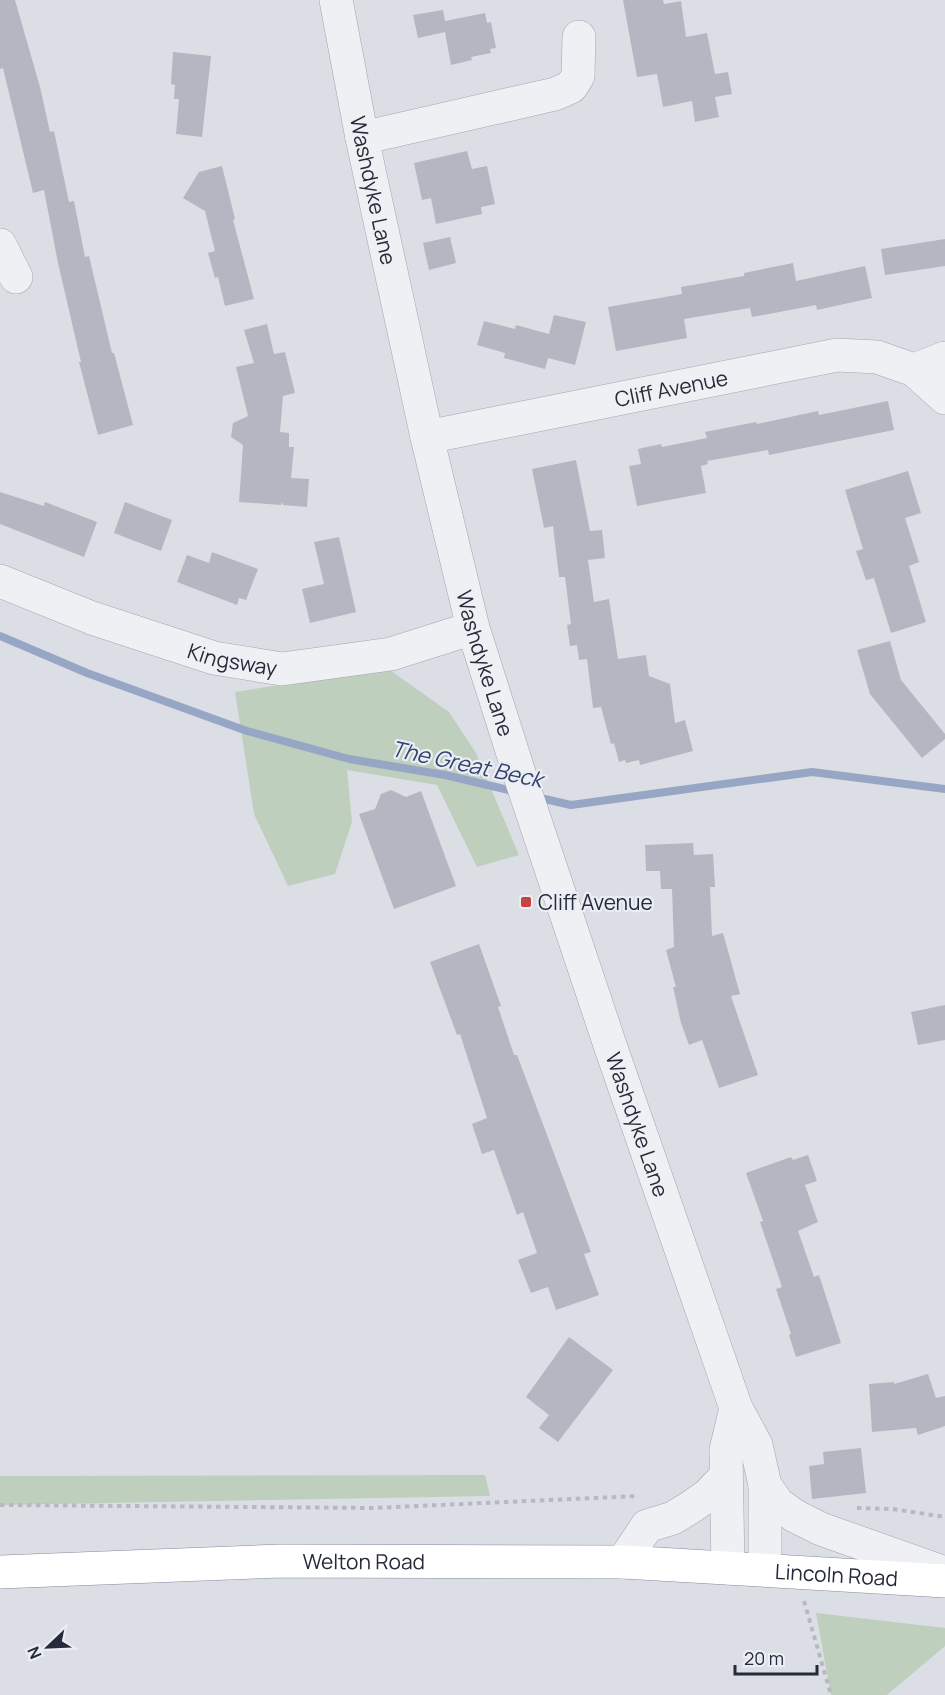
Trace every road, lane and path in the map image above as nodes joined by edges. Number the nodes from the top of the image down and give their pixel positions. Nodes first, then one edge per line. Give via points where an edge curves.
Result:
1 (336, 0) edge
2 (579, 37) dead end
3 (362, 138) junction
4 (0, 245) edge
5 (16, 277) dead end
6 (945, 358) edge
7 (914, 370) junction
8 (945, 398) edge
9 (427, 437) junction
10 (0, 581) edge
11 (473, 628) junction
12 (736, 1408) junction
13 (725, 1477) junction
14 (765, 1485) junction
15 (630, 1496) dead end
16 (0, 1505) edge
17 (893, 1509) dead end
18 (945, 1517) edge
19 (624, 1562) junction
20 (728, 1568) junction
21 (781, 1570) junction
22 (0, 1572) edge
23 (945, 1573) edge
24 (945, 1581) edge
25 (830, 1692) edge

1 - 3 street, Washdyke Lane
2 - 3 street via 578,76 571,87 555,94
3 - 9 street, Washdyke Lane
4 - 5 street
6 - 7 street
7 - 8 street, Cliff Avenue
7 - 9 street, Cliff Avenue via 877,357 837,355
9 - 11 street, Washdyke Lane
10 - 11 street, Kingsway via 92,618 214,658 282,669 391,654
11 - 12 street, Washdyke Lane
12 - 13 street via 726,1450
12 - 14 street, Washdyke Lane via 756,1445
13 - 19 street via 691,1507 647,1526
13 - 20 street
14 - 21 street, Washdyke Lane
14 - 23 street via 778,1504 820,1529
15 - 16 path via 374,1508
17 - 18 path
19 - 20 highway, Welton Road
19 - 22 highway, Welton Road via 281,1561
20 - 21 highway, Lincoln Road
21 - 24 highway, Lincoln Road
21 - 25 path

